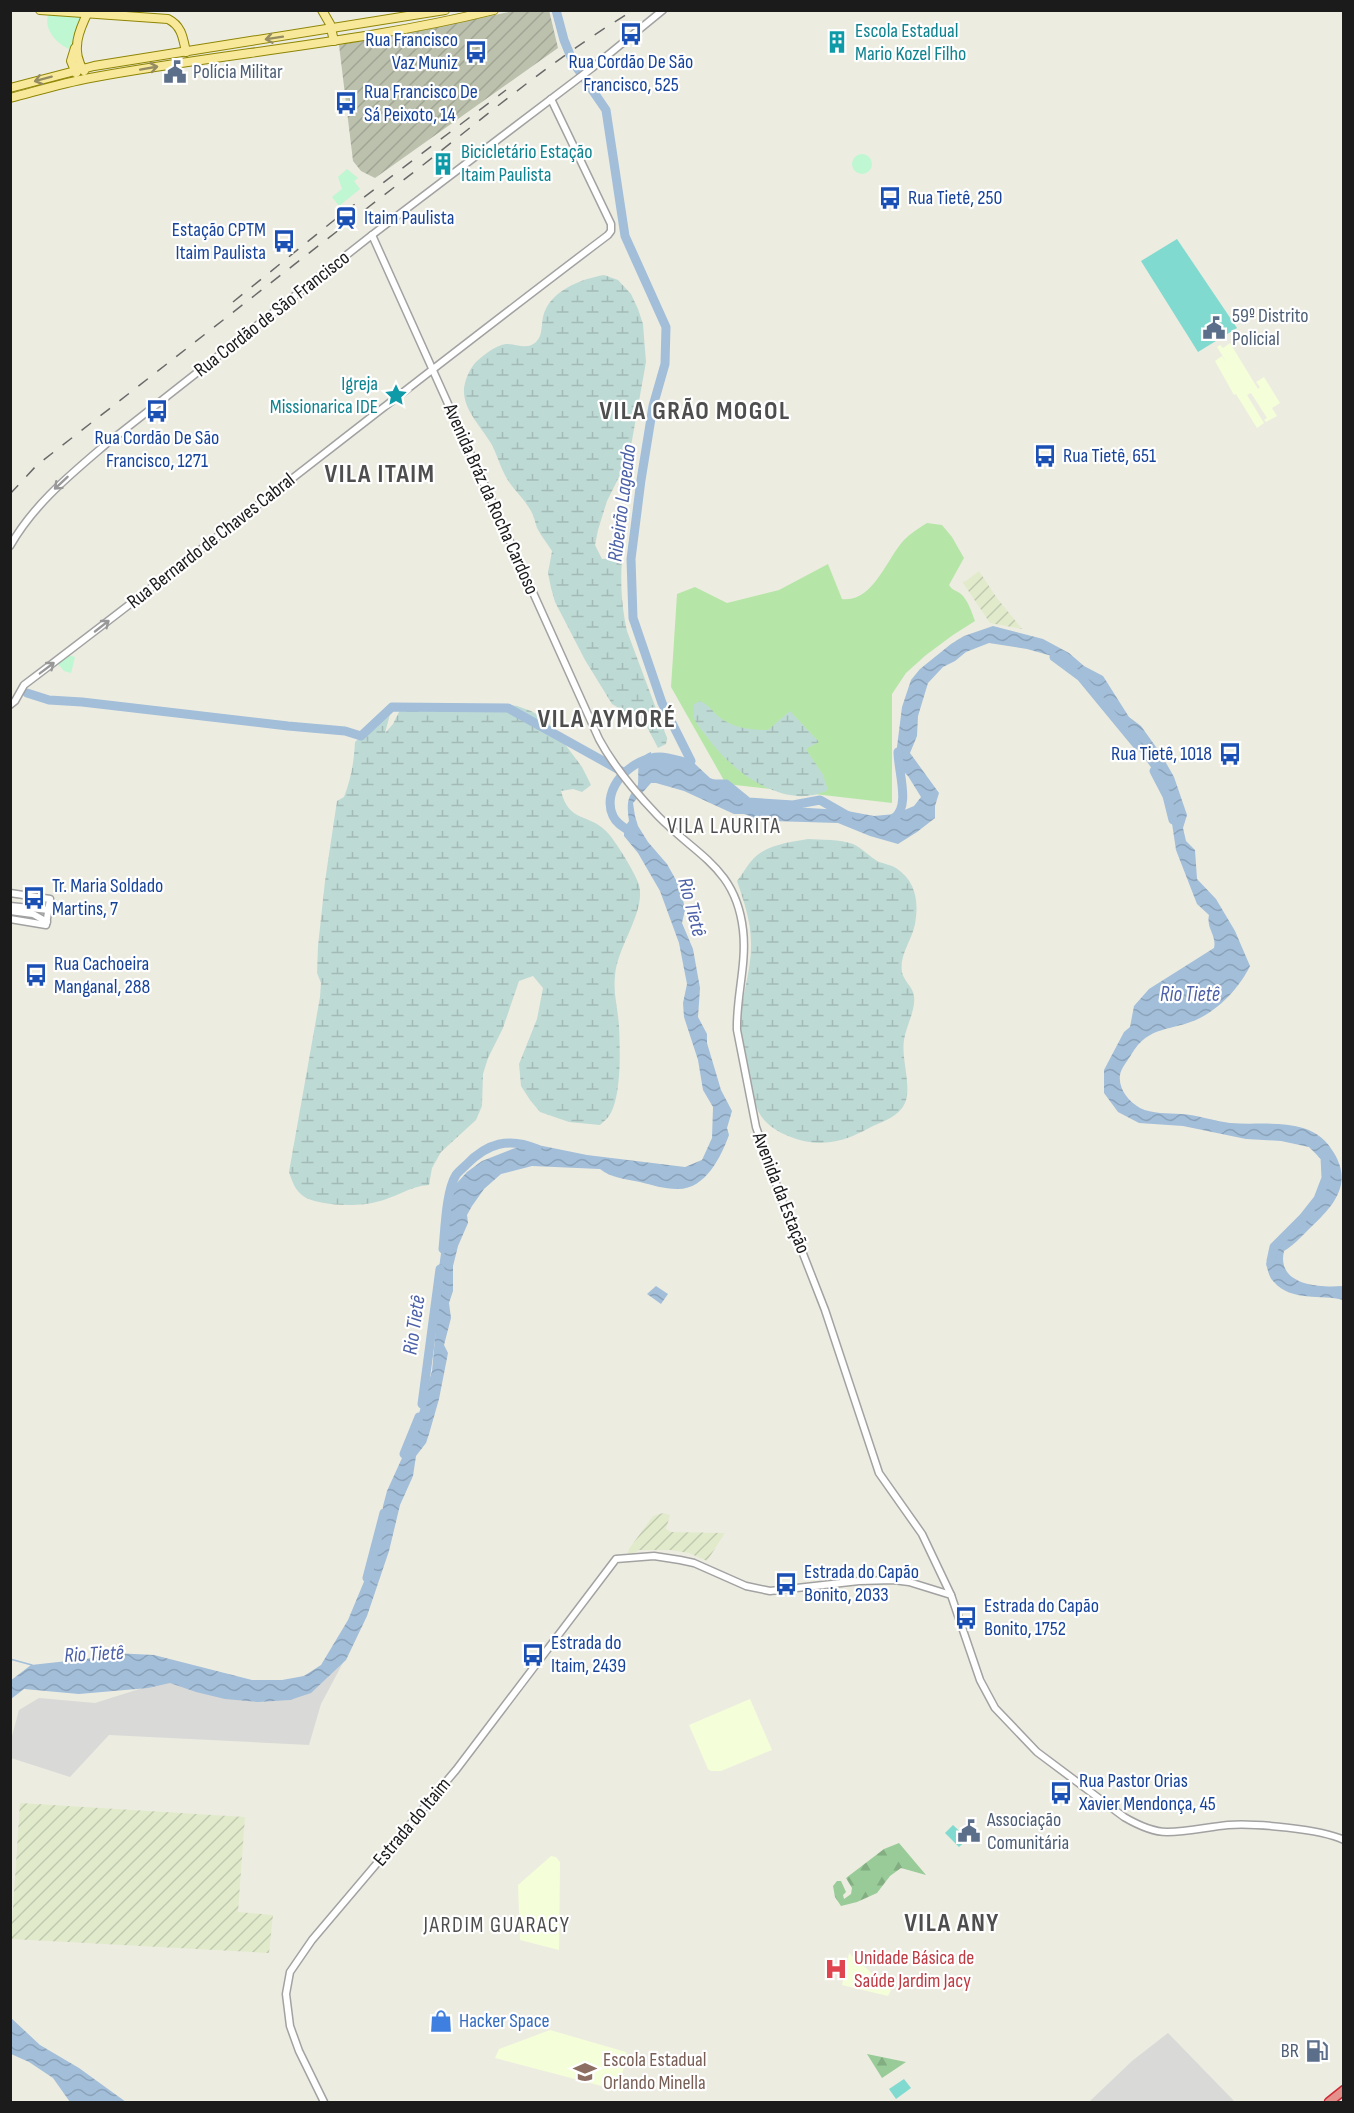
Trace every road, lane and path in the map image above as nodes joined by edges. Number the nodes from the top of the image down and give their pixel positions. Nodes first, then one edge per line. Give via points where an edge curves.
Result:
1 (445, 10) edge
2 (494, 10) edge
3 (663, 10) edge
4 (40, 11) edge
5 (88, 12) edge
6 (322, 12) edge
7 (466, 14) edge
8 (332, 29) junction
9 (317, 32) junction
10 (334, 41) junction
11 (186, 52) junction
12 (78, 70) junction
13 (91, 78) junction
14 (81, 80) junction
15 (10, 88) edge
16 (10, 98) edge
17 (551, 99) junction
18 (372, 235) junction
19 (433, 369) junction
20 (10, 546) edge
21 (14, 700) edge
22 (644, 800) joint
23 (10, 893) edge
24 (10, 906) edge
25 (49, 910) junction
26 (10, 911) edge
27 (35, 911) junction
28 (10, 919) edge
29 (47, 923) junction
30 (951, 1595) junction
31 (1344, 1840) edge
32 (1344, 2090) edge
33 (324, 2103) edge
34 (1329, 2103) edge

1 - 8 main road
2 - 7 main road
3 - 17 street, Rua Cordão de São Francisco
4 - 5 main road
5 - 11 main road via 172,20 183,33
5 - 12 main road via 76,47
6 - 8 main road
6 - 9 main road
7 - 10 main road
8 - 9 main road
8 - 10 main road
9 -> 11 main road
13 -> 10 main road
11 - 12 main road
12 - 13 main road
12 - 14 main road
12 -> 15 main road
13 - 14 main road
14 - 16 main road
17 - 18 street, Rua Cordão de São Francisco
17 - 19 street, Rua Bernardo de Chaves Cabral via 611,231
18 - 19 street, Avenida Bráz da Rocha Cardoso
18 -> 20 street, Rua Cordão de São Francisco via 78,468 37,507
21 -> 19 street, Rua Bernardo de Chaves Cabral via 22,687
19 - 22 street, Avenida Bráz da Rocha Cardoso via 593,727 606,752
22 - 30 street, Avenida da Estação via 718,869 734,892 744,943 736,1030 756,1127 825,1310 879,1473 922,1534
23 - 25 street via 50,899
24 - 27 street
25 - 27 street
25 - 29 street
26 - 27 street
27 - 29 street
28 - 29 street
30 - 31 street, Avenida da Estação via 980,1680 995,1708 1037,1752 1124,1817 1163,1832 1256,1825 1321,1833
30 - 33 street, Estrada do Itaim via 893,1580 770,1591 746,1586 680,1560 654,1556 616,1560 456,1770 312,1940 290,1972 286,1988 290,2026
32 - 34 highway

